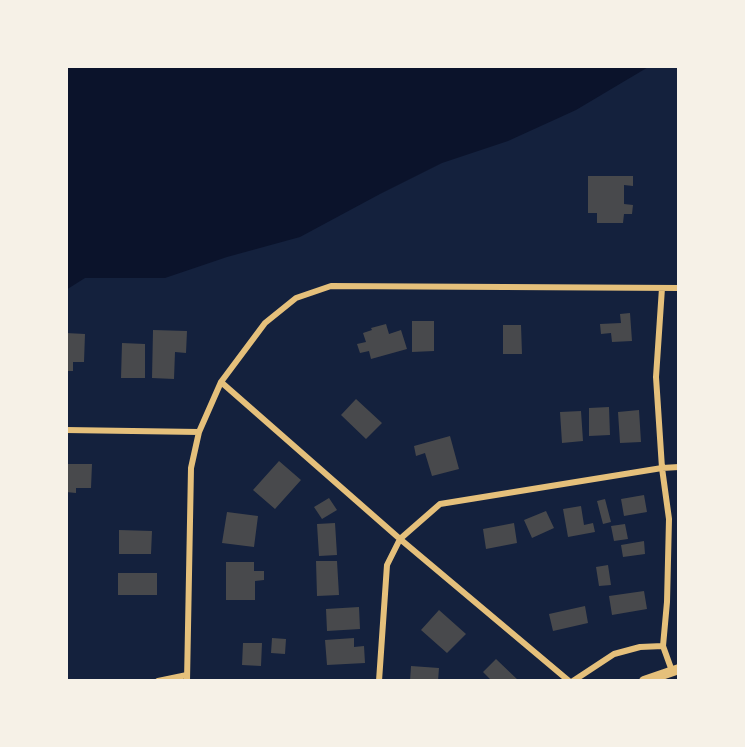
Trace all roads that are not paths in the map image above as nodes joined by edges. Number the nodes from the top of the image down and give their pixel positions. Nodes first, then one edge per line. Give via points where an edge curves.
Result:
1 (662, 288) junction
2 (679, 288) edge
3 (221, 382) junction
4 (66, 430) edge
5 (199, 432) junction
6 (679, 467) edge
7 (662, 468) junction
8 (400, 539) junction
9 (663, 646) junction
10 (675, 670) edge
11 (187, 678) edge
12 (158, 681) edge
13 (379, 681) edge
14 (571, 681) edge
15 (644, 681) edge

1 - 2 street
1 - 3 street via 331,286 296,298 265,323
1 - 7 street via 656,377
3 - 5 street
3 - 8 street
4 - 5 street
5 - 11 street via 191,468
6 - 7 street
7 - 8 street via 440,504
7 - 9 street via 669,519
8 - 13 street via 387,565
8 - 14 street
9 - 10 street
9 - 14 street via 614,654
10 - 15 main road
11 - 12 street

